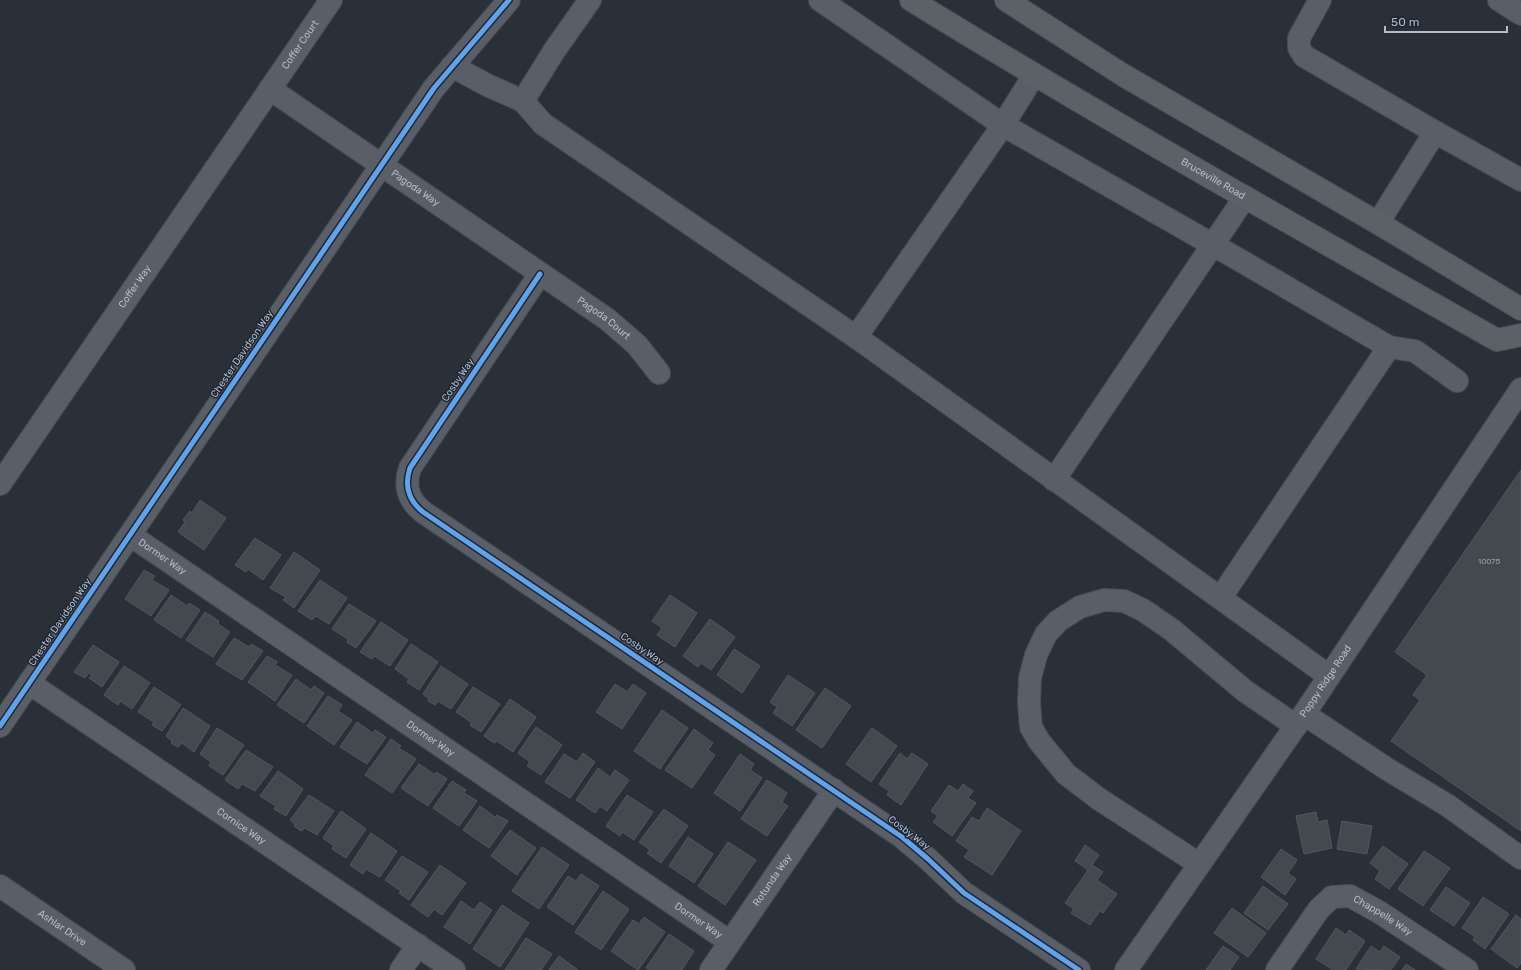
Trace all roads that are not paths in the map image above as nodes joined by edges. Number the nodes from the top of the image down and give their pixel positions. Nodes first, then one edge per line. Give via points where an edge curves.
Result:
1 (331, 0) edge
2 (509, 0) edge
3 (590, 0) edge
4 (820, 0) edge
5 (911, 0) edge
6 (1006, 0) edge
7 (1320, 0) edge
8 (1499, 0) edge
9 (1521, 14) edge
10 (452, 66) junction
11 (1034, 75) junction
12 (270, 89) junction
13 (523, 101) junction
14 (1003, 125) junction
15 (1435, 132) junction
16 (381, 165) junction
17 (1521, 180) edge
18 (1245, 197) junction
19 (1378, 223) junction
20 (1214, 245) junction
21 (540, 274) junction
22 (1521, 309) edge
23 (1521, 335) edge
24 (856, 337) junction
25 (1389, 347) junction
26 (660, 373) dead end
27 (1457, 381) dead end
28 (1521, 389) edge
29 (1054, 480) junction
30 (0, 484) edge
31 (130, 535) junction
32 (1221, 597) junction
33 (1330, 676) junction
34 (29, 683) junction
35 (1300, 720) junction
36 (0, 726) edge
37 (834, 790) junction
38 (1521, 858) edge
39 (1199, 864) junction
40 (0, 886) edge
41 (730, 942) junction
42 (418, 945) junction
43 (124, 970) edge
44 (401, 970) edge
45 (454, 970) edge
46 (711, 970) edge
47 (1079, 970) edge
48 (1126, 970) edge
49 (1277, 970) edge
50 (1467, 970) edge

1 - 12 street, Coffer Court
2 - 10 street, Chester Davidson Way
3 - 13 street
4 - 14 street
5 - 11 main road, Bruceville Road
6 - 19 main road via 1123,74
7 - 15 street via 1299,38 1304,56
8 - 9 street
10 - 13 street
10 - 16 street, Chester Davidson Way
11 - 14 street
11 - 18 main road, Bruceville Road
12 - 16 street, Pagoda Way
12 - 30 street, Coffer Way
13 - 24 street via 543,124
14 - 20 street
14 - 24 street
15 - 17 street
15 - 19 street
16 - 21 street, Pagoda Way
16 - 31 street, Chester Davidson Way
18 - 20 street
18 - 23 main road, Bruceville Road via 1497,340
19 - 22 main road
20 - 25 street
20 - 29 street
21 - 26 street, Pagoda Court via 623,331
21 - 37 street, Cosby Way via 410,468 407,484 411,499 429,516
24 - 29 street
25 - 27 street via 1415,351
25 - 32 street
28 - 33 street, Poppy Ridge Road
29 - 32 street
31 - 34 street, Chester Davidson Way
31 - 41 street, Dormer Way
32 - 33 street
33 - 35 street, Poppy Ridge Road
34 - 36 street, Chester Davidson Way
34 - 42 street, Cornice Way
35 - 38 street via 1447,805
35 - 39 street, Poppy Ridge Road
35 - 39 street via 1245,691 1172,630 1143,610 1124,601 1104,600 1080,607 1058,621 1046,634 1036,655 1030,684 1031,727 1039,741 1066,774 1088,791
37 - 41 street, Rotunda Way
37 - 47 street, Cosby Way via 913,846 977,903
39 - 48 street, Poppy Ridge Road
40 - 43 street, Ashlar Drive
41 - 46 street, Rotunda Way
42 - 44 street
42 - 45 street, Cornice Way
49 - 50 street, Chappelle Way via 1319,909 1332,897 1350,896

